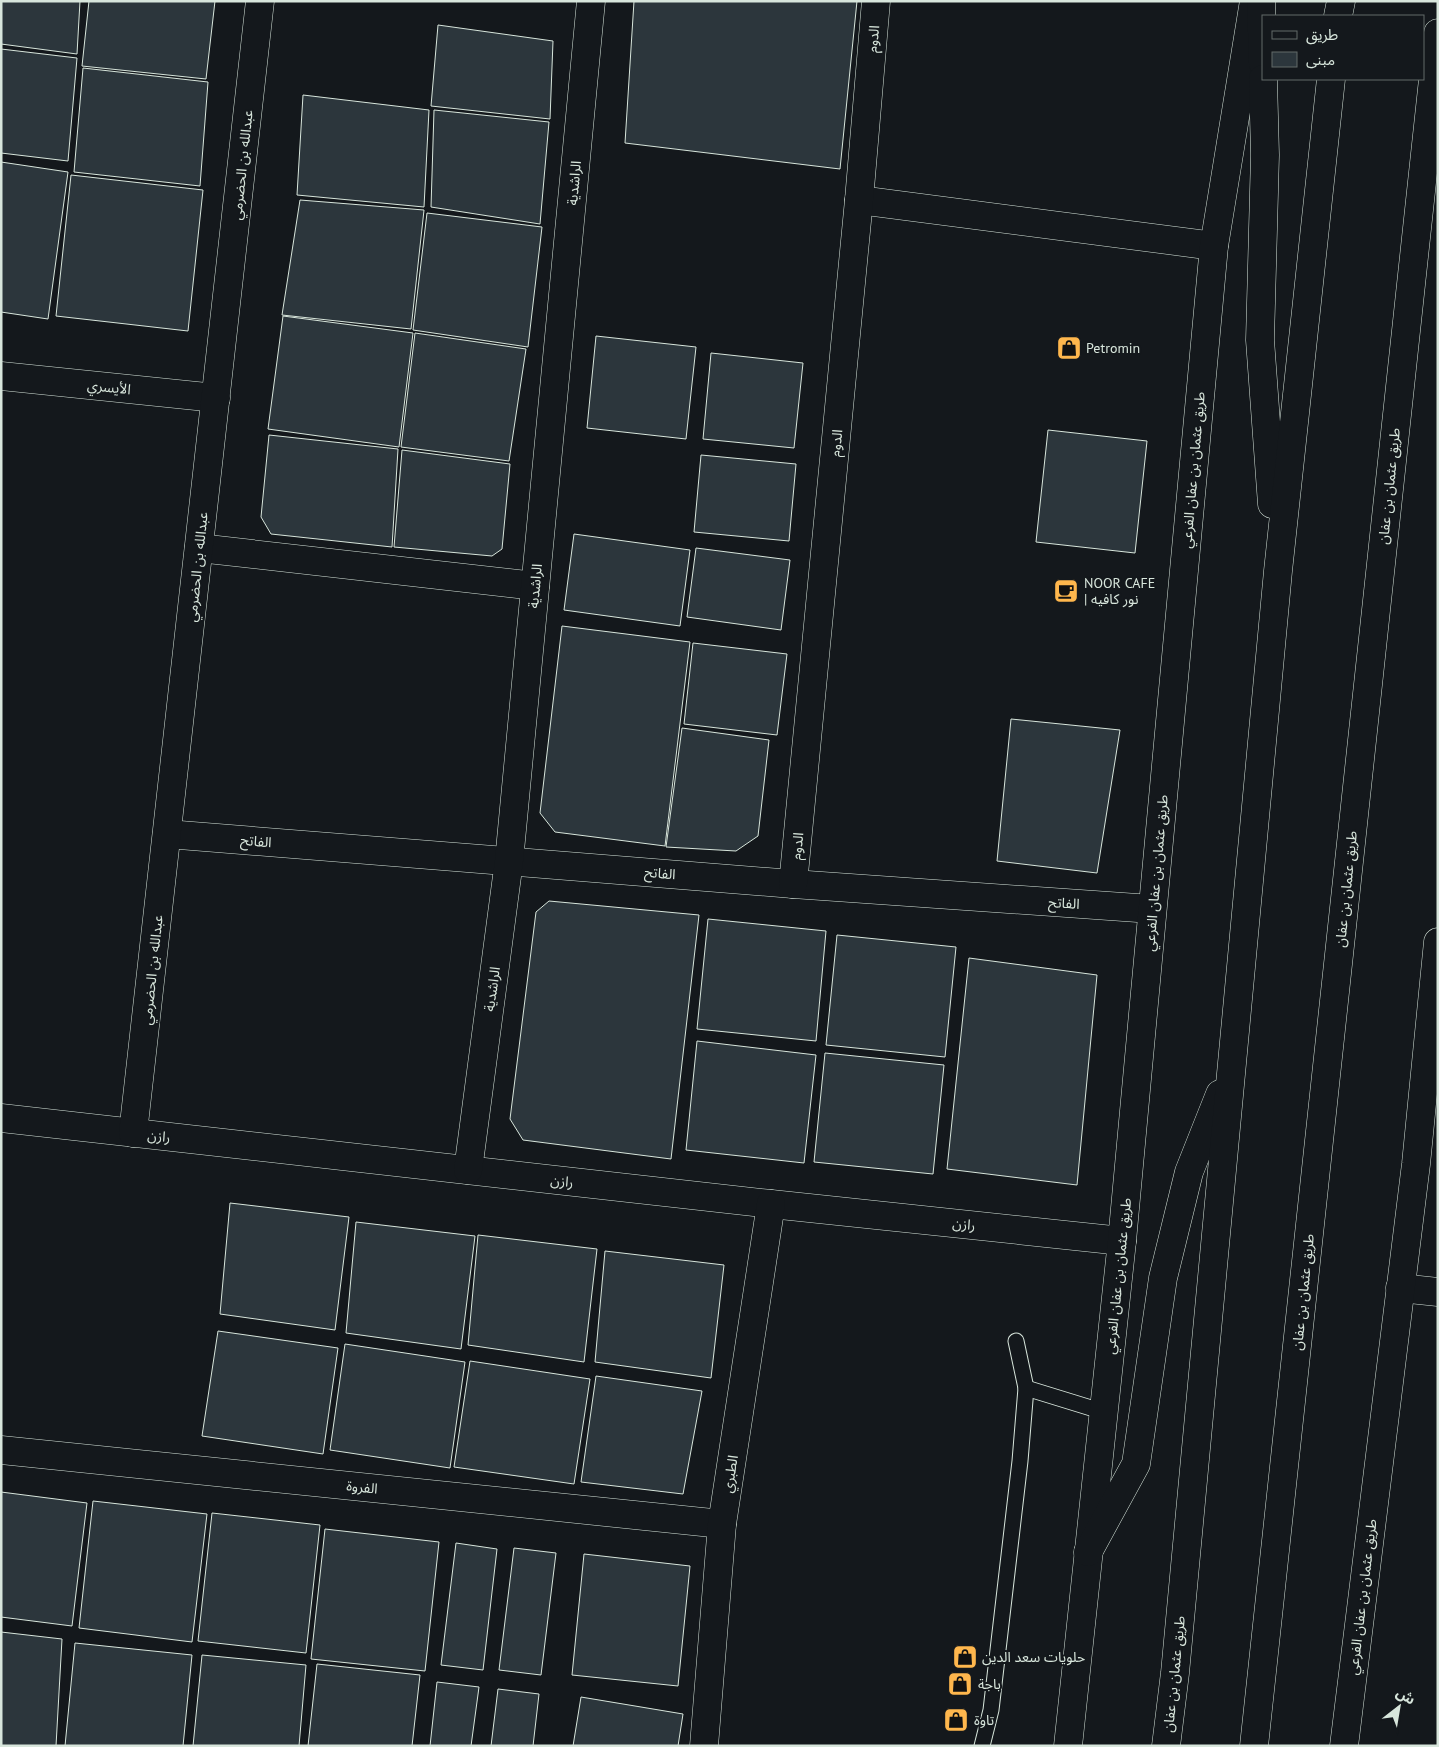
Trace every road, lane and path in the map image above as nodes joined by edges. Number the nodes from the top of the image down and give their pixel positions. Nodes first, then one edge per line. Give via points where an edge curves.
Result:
1 (260, 1) edge
2 (591, 1) edge
3 (876, 1) edge
4 (1254, 1) edge
5 (1261, 1) edge
6 (1340, 1) edge
7 (1338, 15) edge
8 (1262, 32) edge
9 (1438, 33) edge
10 (1263, 80) edge
11 (1331, 80) edge
12 (859, 200) junction
13 (1214, 246) junction
14 (1, 376) edge
15 (216, 398) junction
16 (199, 548) junction
17 (1278, 571) junction
18 (535, 586) junction
19 (167, 834) junction
20 (509, 861) junction
21 (793, 884) junction
22 (1152, 909) junction
23 (1437, 953) edge
24 (1232, 1065) junction
25 (1, 1118) edge
26 (134, 1133) junction
27 (468, 1170) junction
28 (771, 1204) junction
29 (1122, 1241) junction
30 (1400, 1288) junction
31 (1438, 1292) edge
32 (1016, 1341) dead end
33 (1026, 1388) junction
34 (1104, 1412) junction
35 (1, 1450) edge
36 (722, 1524) junction
37 (1088, 1552) junction
38 (704, 1746) edge
39 (982, 1746) edge
40 (1068, 1746) edge
41 (1166, 1746) edge
42 (1254, 1746) edge
43 (1344, 1746) edge

1 - 15 street, عبدالله بن الحضرمي
2 - 18 street, الراشدية
3 - 12 street, الدوم
4 - 13 street, طريق عثمان بن عفان الفرعي
5 - 8 street
6 - 7 street
9 - 42 street, طريق عثمان بن عفان
10 - 17 street via 1265,155 1260,340
11 - 17 street, طريق عثمان بن عفان
12 - 13 street
12 - 21 street, الدوم
13 - 22 street, طريق عثمان بن عفان الفرعي
14 - 15 street, الأيسري
15 - 16 street, عبدالله بن الحضرمي
16 - 18 street
16 - 19 street, عبدالله بن الحضرمي
17 - 24 street, طريق عثمان بن عفان
18 - 20 street, الراشدية
19 - 20 street, الفاتح
19 - 26 street, عبدالله بن الحضرمي
20 - 21 street, الفاتح
20 - 27 street, الراشدية
21 - 22 street, الفاتح
22 - 29 street, طريق عثمان بن عفان الفرعي
23 - 30 street, طريق عثمان بن عفان الفرعي
24 - 37 street via 1189,1172 1163,1278 1136,1464
24 - 41 street, طريق عثمان بن عفان
25 - 26 street, رازن
26 - 27 street, رازن
27 - 28 street, رازن
28 - 29 street, رازن
28 - 36 street, الطبري
29 - 34 street, طريق عثمان بن عفان الفرعي
30 - 31 street
30 - 43 street, طريق عثمان بن عفان الفرعي
32 - 33 lane
33 - 34 lane
33 - 39 lane via 991,1710
34 - 37 street, طريق عثمان بن عفان الفرعي
35 - 36 street, الفروة
36 - 38 street, الطبري
37 - 40 street, طريق عثمان بن عفان الفرعي

